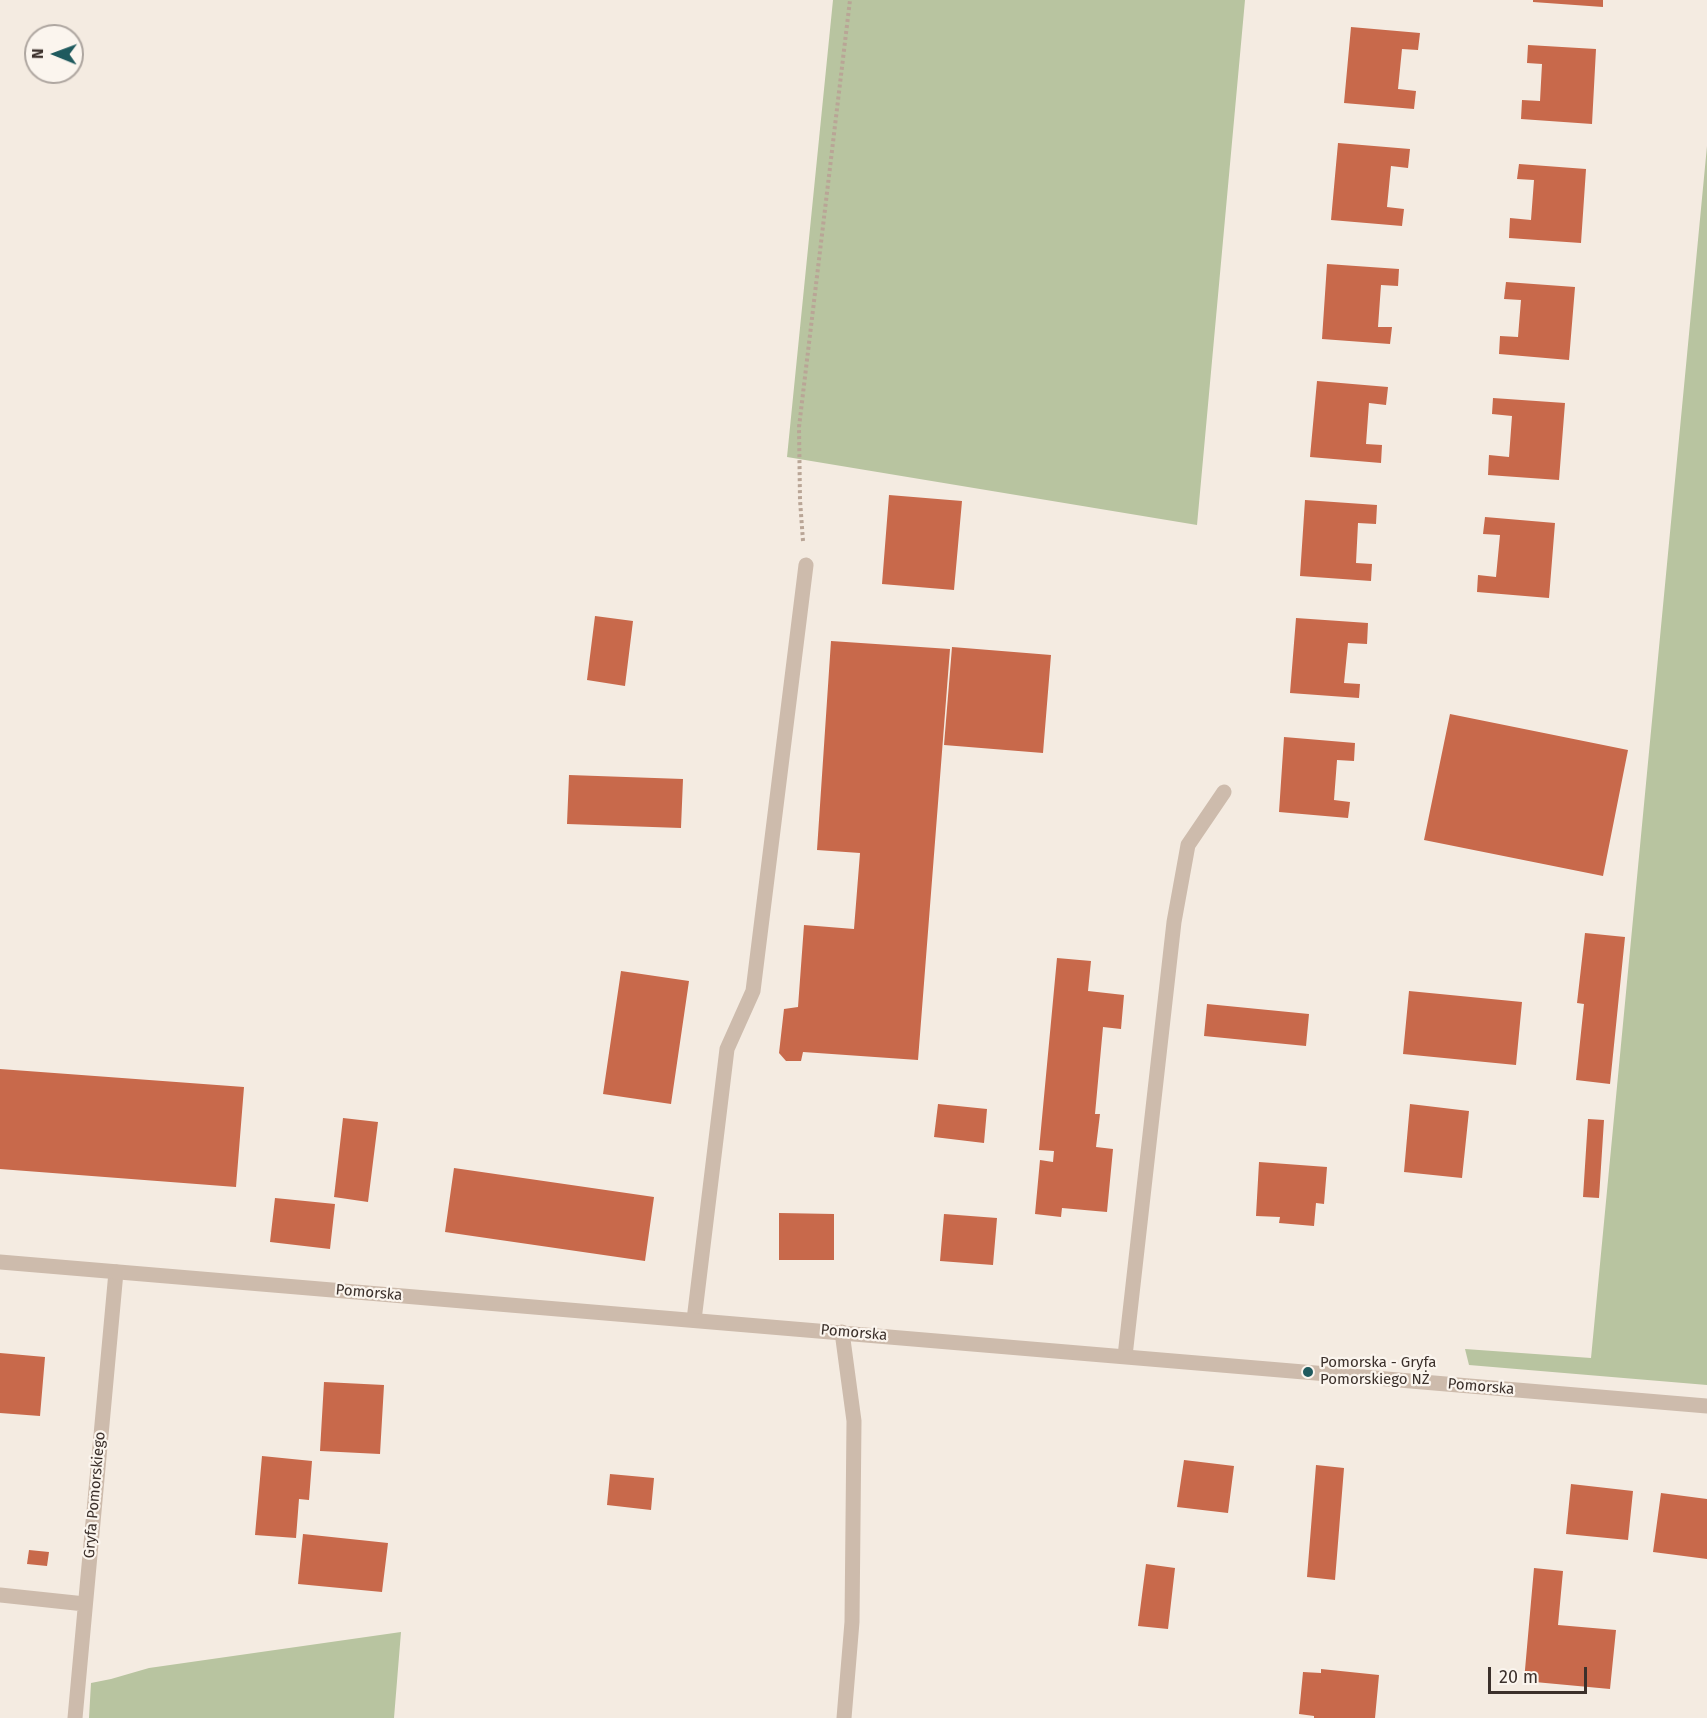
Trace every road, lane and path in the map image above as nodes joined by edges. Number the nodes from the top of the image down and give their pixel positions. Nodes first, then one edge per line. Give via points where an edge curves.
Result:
1 (850, 0) edge
2 (806, 565) joint
3 (1224, 792) dead end
4 (0, 1262) edge
5 (116, 1272) junction
6 (694, 1320) junction
7 (842, 1332) junction
8 (1125, 1356) junction
9 (1707, 1406) edge
10 (0, 1595) edge
11 (85, 1604) junction
12 (75, 1718) edge
13 (844, 1718) edge

1 - 2 path via 799,427
2 - 6 street via 753,991 727,1048
3 - 8 street via 1188,845 1174,922
4 - 5 street, Pomorska
5 - 6 street, Pomorska
5 - 11 street, Gryfa Pomorskiego
6 - 7 street, Pomorska
7 - 8 street, Pomorska
7 - 13 street via 854,1421 852,1622
8 - 9 street, Pomorska
10 - 11 street
11 - 12 street, Gryfa Pomorskiego

